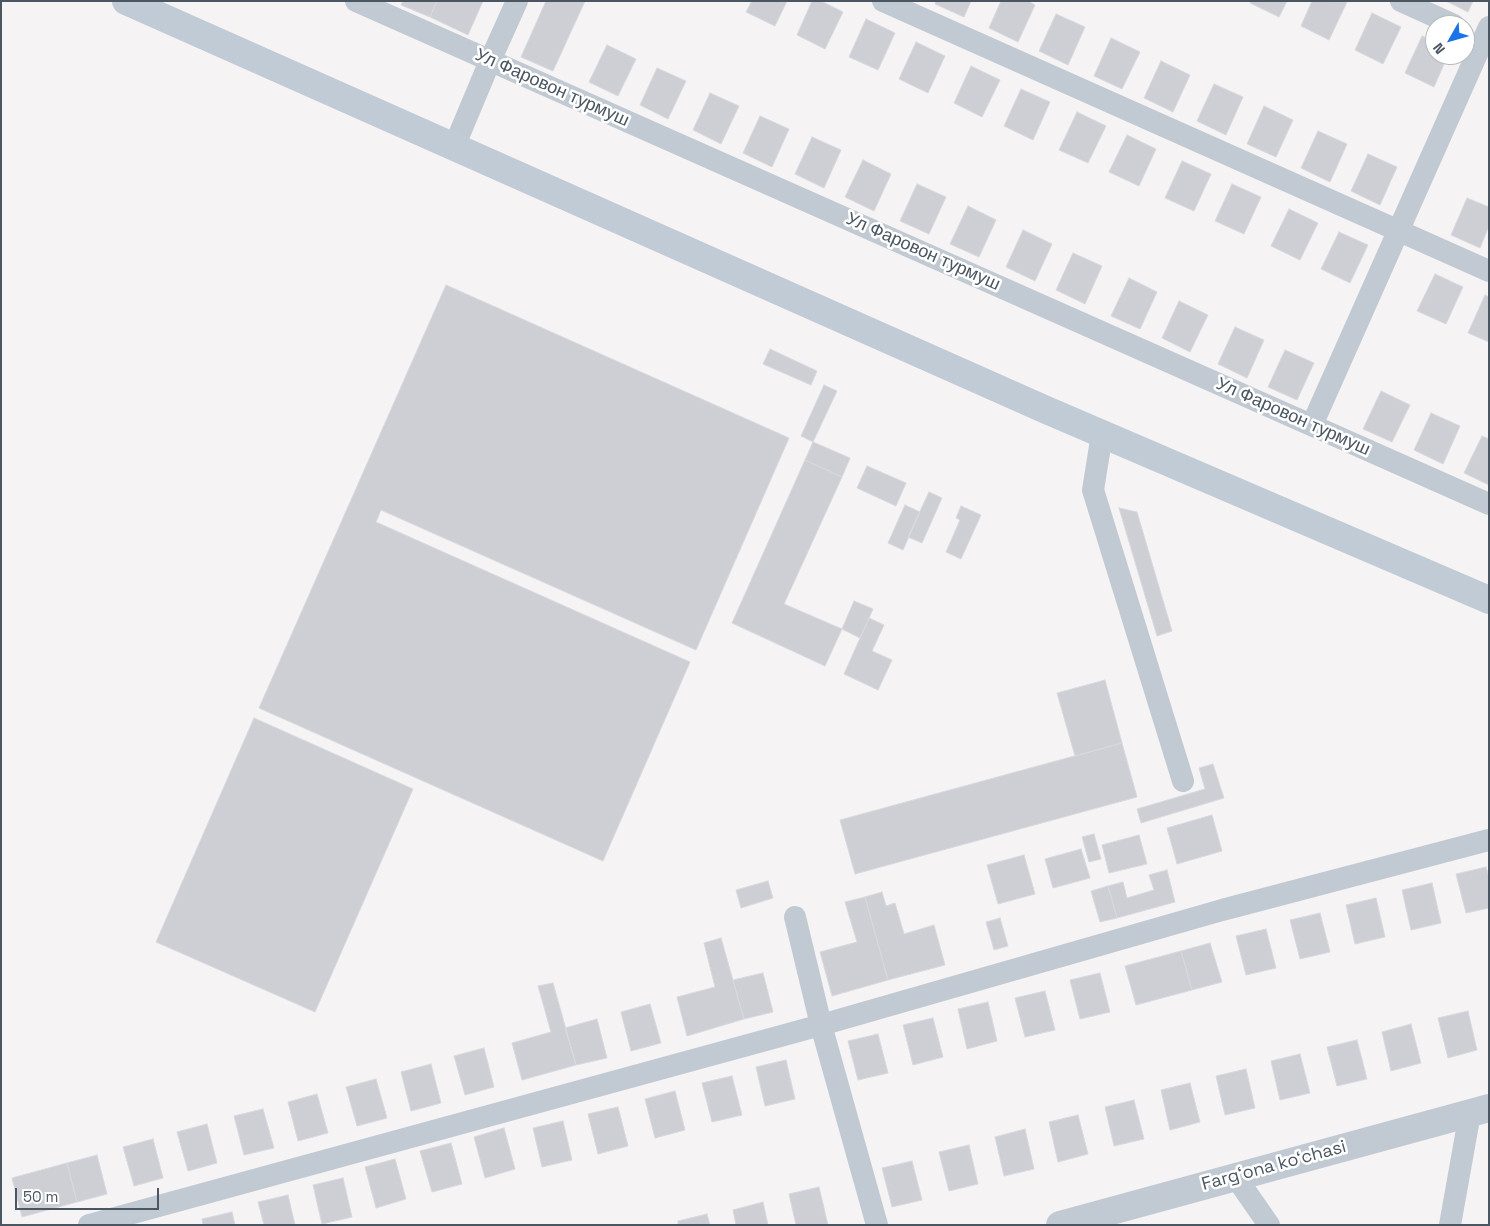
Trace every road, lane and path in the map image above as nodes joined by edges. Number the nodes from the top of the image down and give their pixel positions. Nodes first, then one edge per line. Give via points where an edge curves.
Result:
1 (126, 1) edge
2 (356, 1) edge
3 (517, 1) edge
4 (882, 1) edge
5 (1401, 1) edge
6 (1432, 15) edge
7 (1482, 34) edge
8 (490, 61) junction
9 (454, 147) junction
10 (1399, 231) junction
11 (1489, 271) edge
12 (1312, 425) junction
13 (1102, 434) junction
14 (1489, 504) edge
15 (1489, 600) edge
16 (1183, 781) dead end
17 (1489, 840) edge
18 (795, 916) dead end
19 (821, 1025) junction
20 (1480, 1111) edge
21 (1235, 1176) junction
22 (89, 1225) edge
23 (877, 1225) edge
24 (1060, 1225) edge
25 (1269, 1225) edge
26 (1450, 1225) edge

1 - 9 main road
2 - 8 street, Ул Фаровон турмуш
3 - 8 street
4 - 10 street
5 - 6 street
7 - 10 street
8 - 9 street
8 - 12 street, Ул Фаровон турмуш
9 - 13 main road
10 - 11 street
10 - 12 street
12 - 14 street, Ул Фаровон турмуш
13 - 15 main road
13 - 16 street via 1093,490
17 - 19 street via 1213,912
18 - 19 street
19 - 22 street
19 - 23 street
20 - 21 street, Fargʻona koʻchasi
20 - 26 street
21 - 24 street, Fargʻona koʻchasi
21 - 25 street

